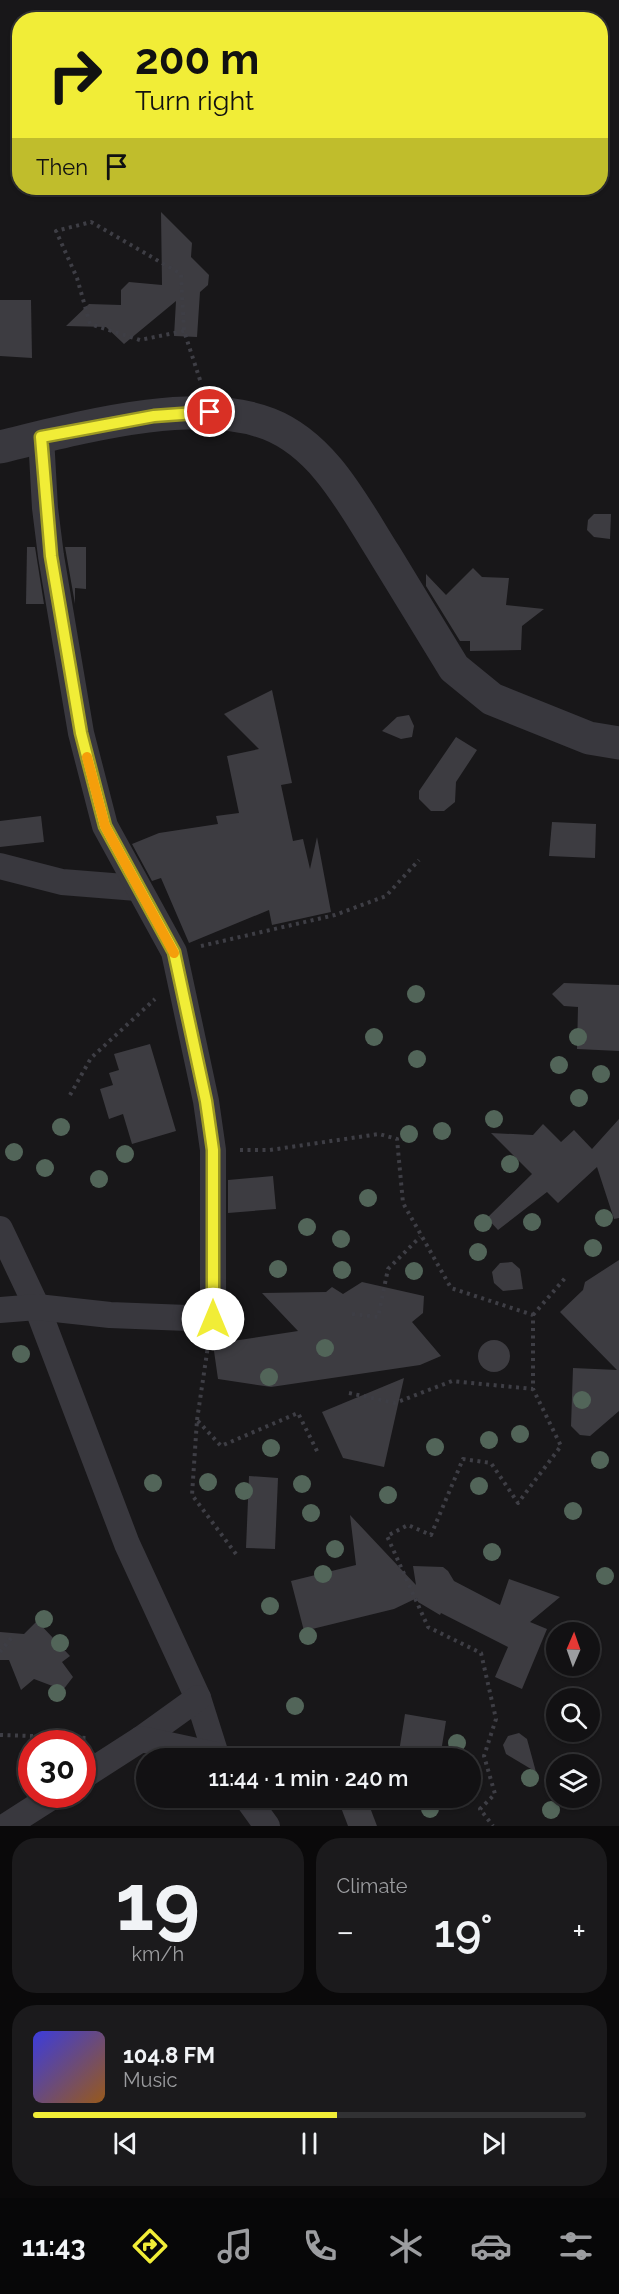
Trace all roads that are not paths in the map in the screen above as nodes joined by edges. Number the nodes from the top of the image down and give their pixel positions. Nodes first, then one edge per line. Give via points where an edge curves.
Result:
1 (41, 437) junction
2 (0, 447) edge
3 (619, 743) edge
4 (0, 866) edge
5 (137, 888) junction
6 (0, 1229) edge
7 (37, 1307) junction
8 (0, 1310) edge
9 (198, 1698) junction
10 (141, 1739) junction
11 (178, 1748) edge
12 (213, 1748) edge
13 (96, 1768) edge
14 (34, 1808) edge
15 (254, 1808) edge
16 (6, 1826) edge
17 (267, 1826) edge

1 - 2 street
1 - 3 street via 154,416 210,412 269,424 309,449 343,488 454,668 477,689 492,699 589,738
1 - 5 street via 51,556 81,733 105,826
4 - 5 street via 62,882
5 - 7 street via 174,952 182,978 213,1150 213,1319 110,1316
6 - 7 street
7 - 8 street
7 - 9 street via 127,1544
9 - 10 street
9 - 12 street
10 - 11 street
10 - 13 street
14 - 16 street
15 - 17 street

